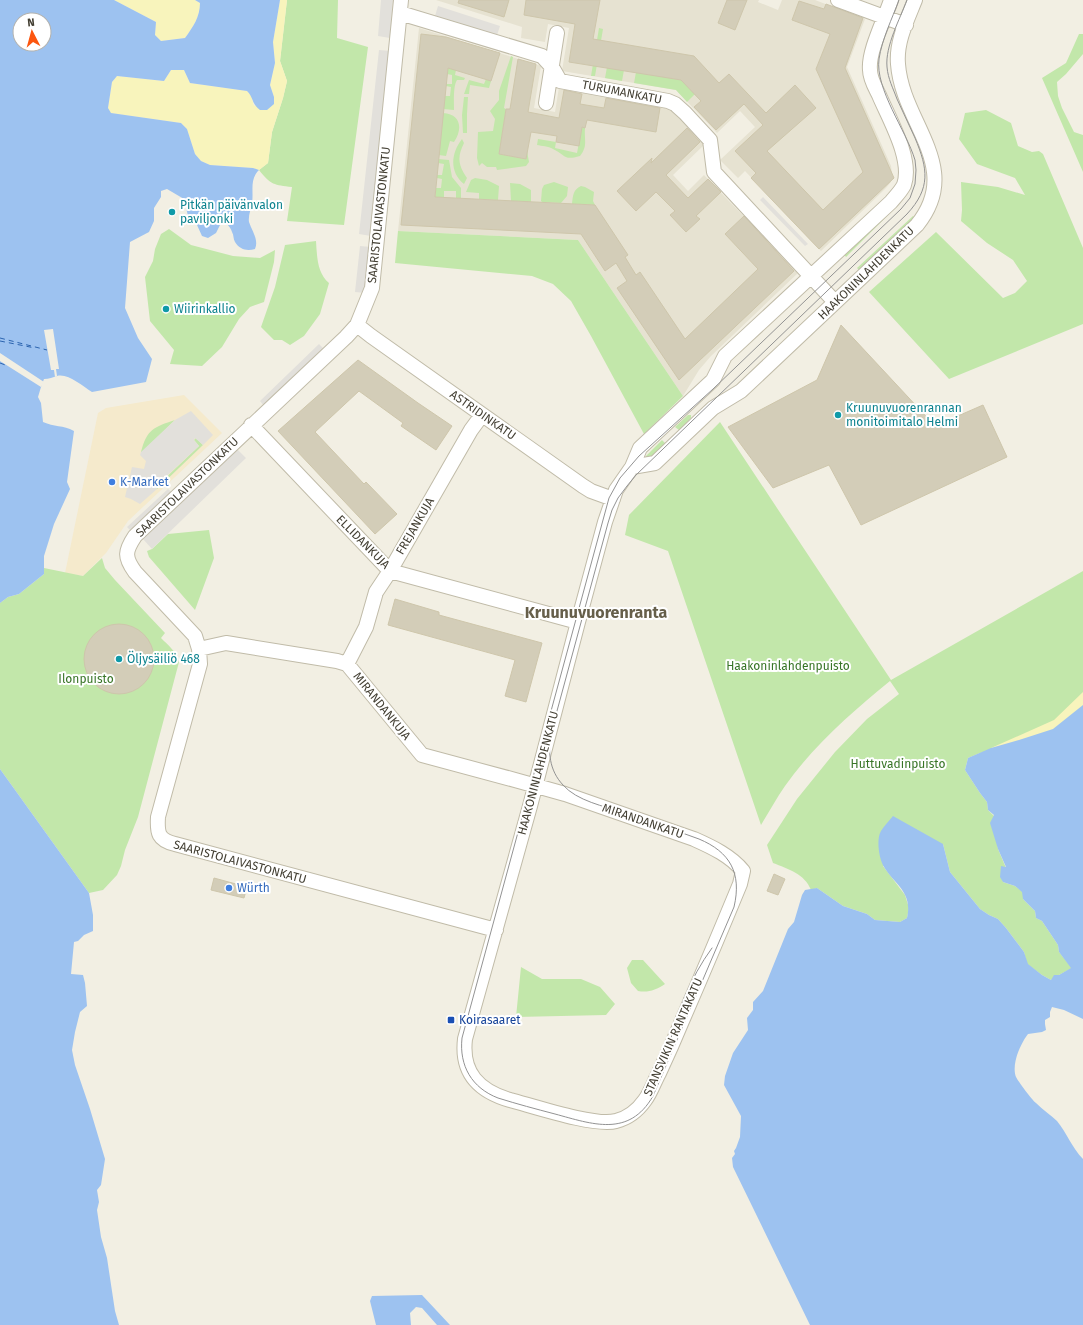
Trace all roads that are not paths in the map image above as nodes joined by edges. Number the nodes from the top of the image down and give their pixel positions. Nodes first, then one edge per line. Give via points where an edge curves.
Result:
1 (838, 0) edge
2 (891, 0) edge
3 (915, 0) edge
4 (401, 7) edge
5 (885, 18) junction
6 (906, 25) junction
7 (557, 33) dead end
8 (552, 67) junction
9 (546, 103) dead end
10 (811, 276) junction
11 (835, 302) junction
12 (357, 325) junction
13 (482, 415) junction
14 (251, 425) junction
15 (632, 467) junction
16 (613, 499) junction
17 (390, 571) junction
18 (578, 622) junction
19 (199, 649) junction
20 (347, 664) junction
21 (535, 785) junction
22 (743, 871) joint
23 (496, 930) junction
24 (476, 1082) joint

1 - 5 street
2 - 5 street, HAAKONINLAHDENKATU
3 - 6 street, HAAKONINLAHDENKATU
4 - 8 street, TURUMANKATU via 542,56
4 - 12 street, SAARISTOLAIVASTONKATU via 372,288
5 - 6 street
5 - 10 street, HAAKONINLAHDENKATU via 870,59 870,69 906,160 904,186 891,202
6 - 11 street, HAAKONINLAHDENKATU via 897,52 899,74 905,97 933,163 933,192 928,210 917,225
7 - 8 street
8 - 9 street
8 - 10 street, TURUMANKATU via 560,81 675,104 710,140 714,172
10 - 11 street, TURUMANKATU
10 - 15 street, HAAKONINLAHDENKATU via 725,356 713,380 640,448
11 - 15 street, HAAKONINLAHDENKATU via 750,383 713,408 655,463
12 - 13 street, ASTRIDINKATU
12 - 14 street, SAARISTOLAIVASTONKATU
13 - 16 street, ASTRIDINKATU via 583,486
13 - 17 street, FREJANKUJA via 470,430
14 - 17 street, ELLIDANKUJA
14 - 19 street, SAARISTOLAIVASTONKATU via 135,536 128,546 129,564 194,636
15 - 16 street, HAAKONINLAHDENKATU via 618,486
16 - 18 street, HAAKONINLAHDENKATU
17 - 18 street, ELLIDANKUJA
17 - 20 street, FREJANKUJA via 376,592 366,627
18 - 21 street, HAAKONINLAHDENKATU
19 - 20 street, MIRANDANKUJA via 226,643
19 - 23 street, SAARISTOLAIVASTONKATU via 200,664 158,817 160,836 165,842
20 - 21 street, MIRANDANKUJA via 422,755
21 - 22 street, MIRANDANKATU via 694,839 736,862
21 - 23 street, HAAKONINLAHDENKATU
22 - 24 street, STANSVIKIN RANTAKATU via 740,884 667,1056 647,1097 632,1114 617,1121 599,1122 503,1098
23 - 24 street, HAAKONINLAHDENKATU via 464,1047 468,1068

